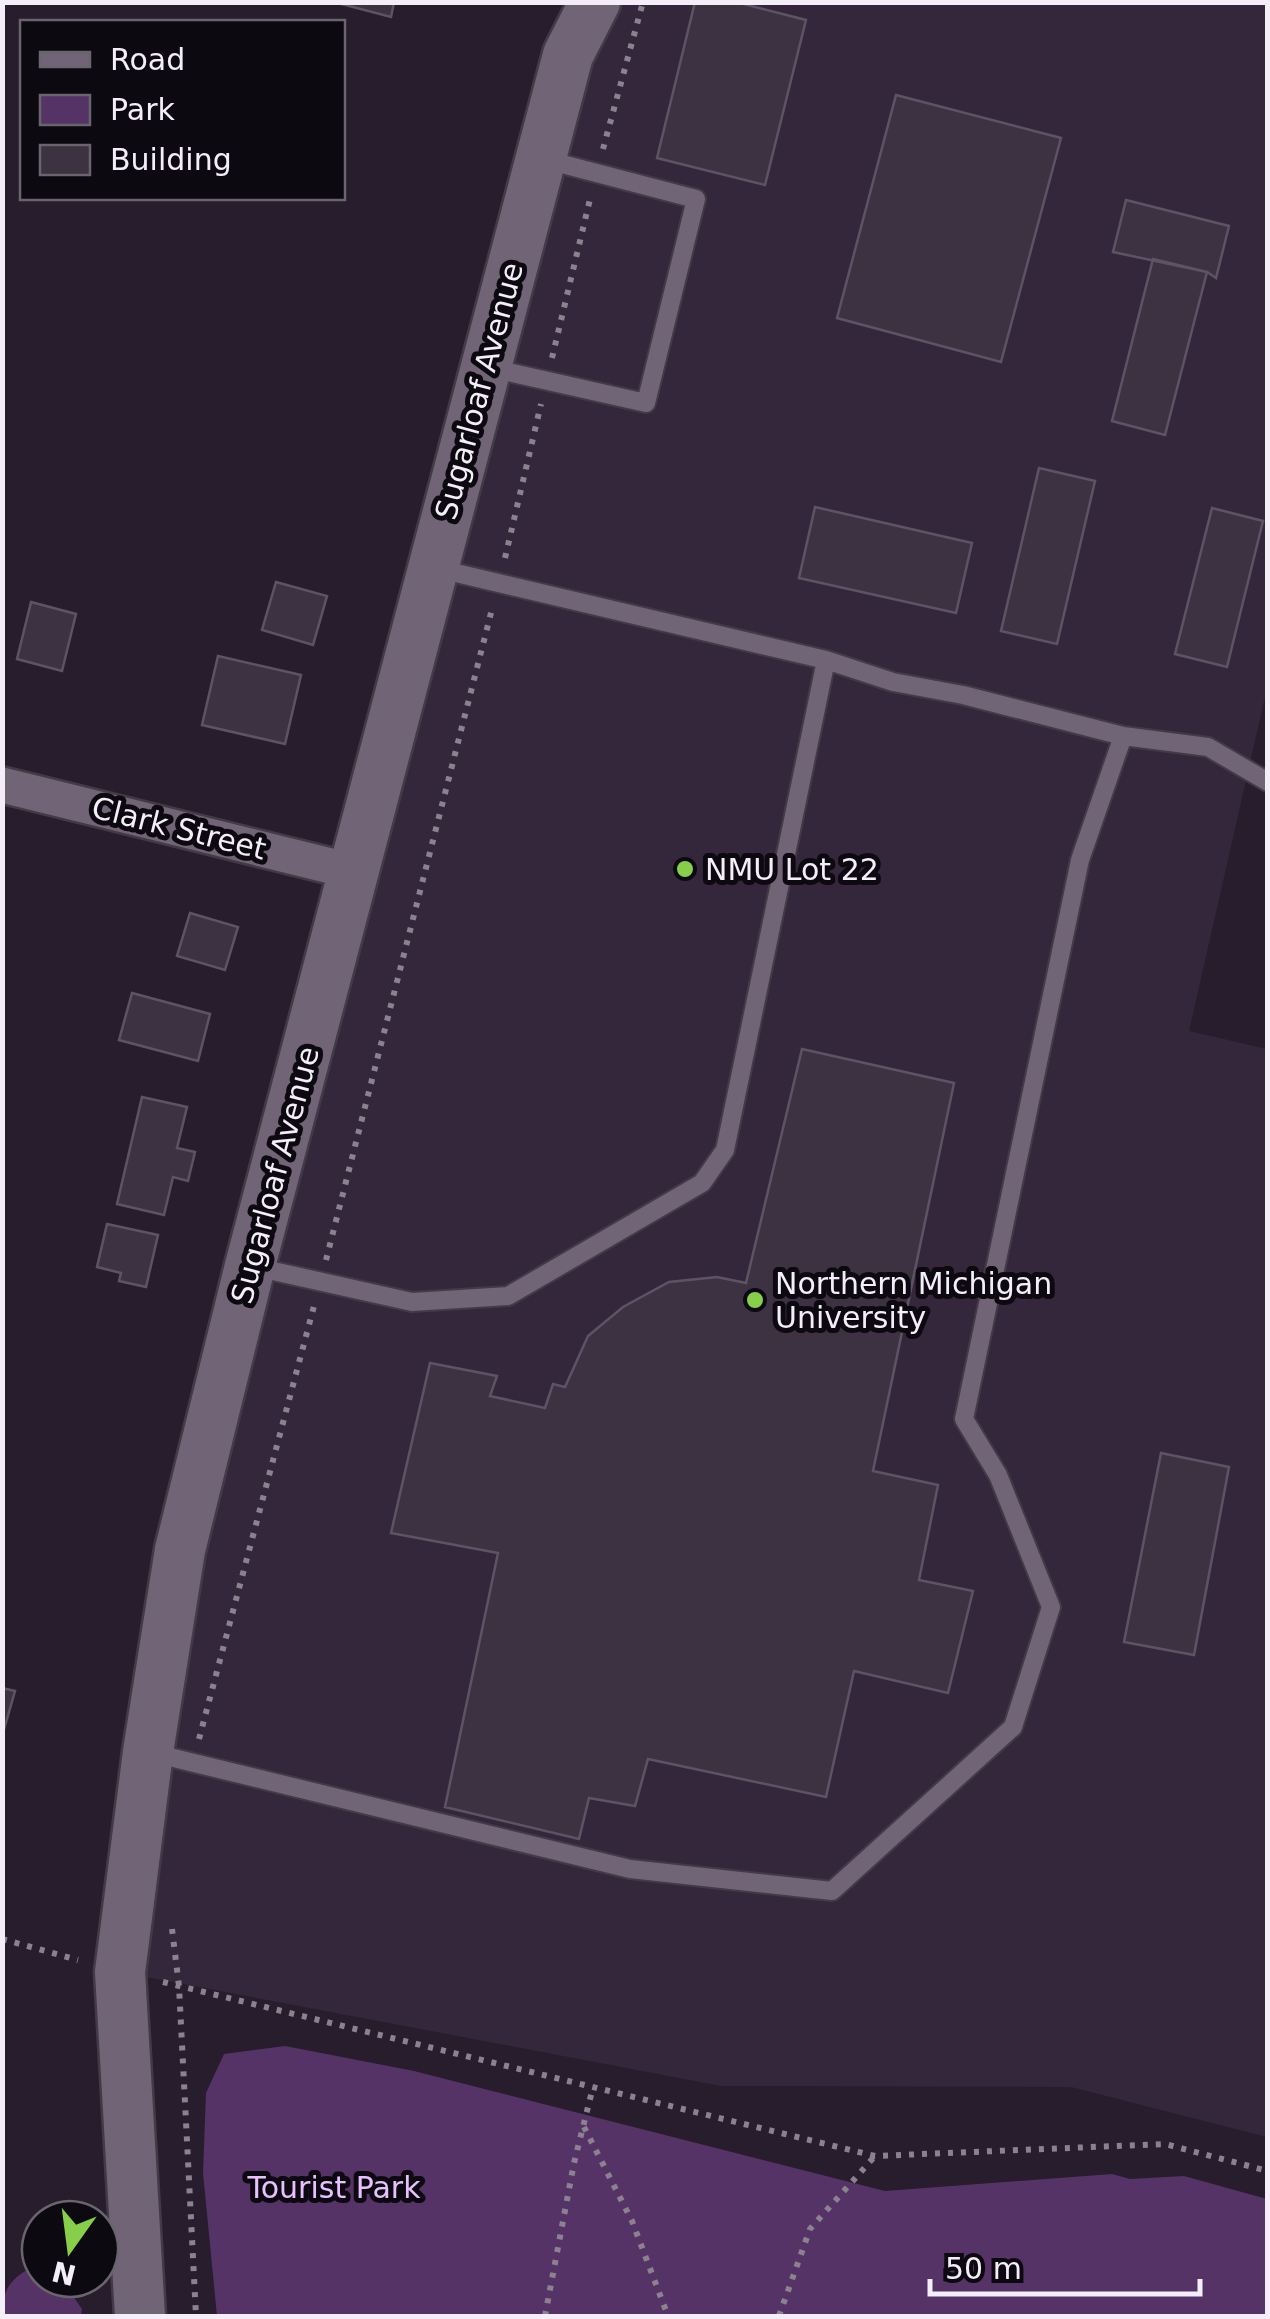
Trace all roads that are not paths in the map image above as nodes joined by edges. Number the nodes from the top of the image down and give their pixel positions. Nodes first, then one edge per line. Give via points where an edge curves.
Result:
1 (567, 2) edge
2 (595, 2) edge
3 (568, 54) junction
4 (541, 158) junction
5 (485, 367) junction
6 (433, 567) junction
7 (826, 660) junction
8 (1123, 736) junction
9 (1268, 782) edge
10 (2, 785) edge
11 (354, 872) junction
12 (250, 1266) junction
13 (171, 1757) junction
14 (140, 2316) edge

1 - 3 main road, Sugarloaf Avenue
2 - 3 main road, Sugarloaf Avenue
3 - 4 main road, Sugarloaf Avenue
4 - 5 main road, Sugarloaf Avenue
4 - 5 lane via 696,199 646,404
5 - 6 main road, Sugarloaf Avenue
6 - 7 lane
6 - 11 main road, Sugarloaf Avenue
7 - 8 lane
7 - 12 lane via 725,1150 702,1182 508,1296 412,1302
8 - 9 lane via 1208,748
8 - 13 lane via 1080,860 964,1418 998,1475 1051,1607 1013,1727 832,1891 630,1869
10 - 11 street, Clark Street
11 - 12 main road, Sugarloaf Avenue
12 - 13 main road, Sugarloaf Avenue via 180,1550
13 - 14 main road, Sugarloaf Avenue via 120,1972

